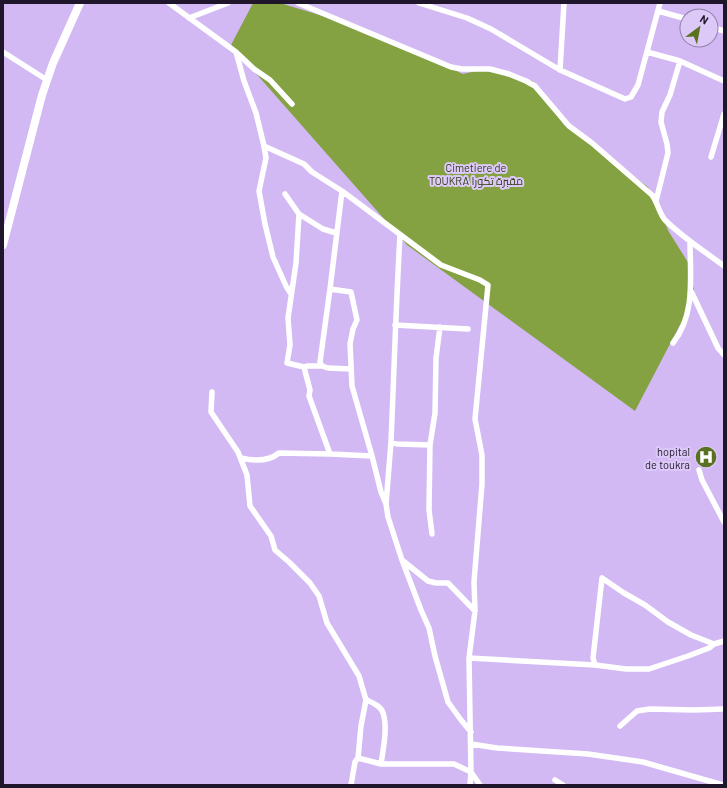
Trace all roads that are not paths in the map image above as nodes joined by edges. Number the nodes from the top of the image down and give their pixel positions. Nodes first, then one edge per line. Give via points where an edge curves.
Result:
1 (80, 3) edge
2 (169, 3) edge
3 (228, 3) edge
4 (298, 3) edge
5 (419, 3) edge
6 (564, 3) edge
7 (660, 3) edge
8 (658, 11) junction
9 (679, 17) edge
10 (189, 18) junction
11 (3, 52) edge
12 (236, 52) junction
13 (647, 52) junction
14 (680, 61) junction
15 (560, 70) junction
16 (47, 80) junction
17 (724, 81) edge
18 (292, 104) dead end
19 (724, 114) edge
20 (264, 146) junction
21 (711, 157) dead end
22 (342, 191) junction
23 (285, 194) dead end
24 (656, 201) junction
25 (299, 214) junction
26 (336, 233) junction
27 (400, 235) junction
28 (690, 241) junction
29 (3, 245) edge
30 (724, 266) edge
31 (330, 289) junction
32 (691, 291) junction
33 (291, 294) junction
34 (395, 325) junction
35 (440, 327) junction
36 (468, 329) dead end
37 (673, 343) dead end
38 (724, 355) edge
39 (322, 366) junction
40 (304, 367) junction
41 (351, 369) junction
42 (212, 392) dead end
43 (390, 442) junction
44 (430, 445) junction
45 (330, 454) junction
46 (372, 456) junction
47 (240, 458) junction
48 (699, 470) dead end
49 (386, 504) junction
50 (724, 522) edge
51 (432, 534) dead end
52 (402, 560) junction
53 (475, 611) junction
54 (724, 640) edge
55 (714, 644) junction
56 (469, 658) junction
57 (595, 665) junction
58 (366, 700) dead end
59 (724, 709) edge
60 (620, 726) dead end
61 (471, 732) junction
62 (471, 744) junction
63 (358, 758) junction
64 (381, 764) junction
65 (471, 772) junction
66 (555, 780) dead end
67 (351, 785) edge
68 (470, 785) edge
69 (480, 785) edge
70 (563, 785) edge
71 (723, 785) edge

1 - 16 highway
2 - 10 street
3 - 10 street
4 - 24 street via 451,67 490,69 526,81 543,94 569,126 592,143
5 - 15 street via 467,18 491,29
6 - 15 street
7 - 8 street
8 - 9 street
8 - 13 street
10 - 12 street
11 - 16 street
12 - 18 street via 270,80
12 - 20 street
13 - 14 street
13 - 15 street via 635,91 631,97 624,99
14 - 17 street
14 - 24 street via 662,112 661,122 668,153
16 - 29 highway
19 - 21 street
20 - 22 street via 304,164
20 - 33 street via 266,158 259,191 264,224 273,257
22 - 26 street
22 - 27 street
23 - 25 street
24 - 28 street via 664,219
25 - 26 street
25 - 33 street
26 - 31 street
27 - 34 street
27 - 53 street via 441,265 488,285 476,419 482,455 482,484 474,582
28 - 30 street
28 - 32 street
31 - 39 street via 320,362
31 - 41 street via 351,292 357,320 350,344
32 - 37 street via 687,319
32 - 38 street via 718,348
33 - 40 street via 287,363
34 - 35 street
34 - 43 street
35 - 36 street
35 - 44 street
39 - 40 street
39 - 41 street
40 - 45 street via 310,390 309,396
41 - 46 street via 352,386
42 - 47 street via 211,412
43 - 44 street
43 - 49 street
44 - 51 street via 429,510
45 - 46 street
45 - 47 street via 279,453 273,458 252,461
46 - 49 street
47 - 63 street via 247,475 250,506 271,536 275,550 310,583 319,596 327,623 359,676 366,700
48 - 50 street
49 - 52 street
52 - 53 street via 428,581 448,583
52 - 61 street via 429,628 448,702
53 - 56 street
54 - 55 street
55 - 57 street via 649,669
55 - 57 street via 668,622 602,578 593,658
56 - 57 street
56 - 61 street
58 - 64 street via 376,704 383,712 385,725
59 - 60 street via 650,709 638,711
61 - 62 street
62 - 65 street
62 - 71 street via 588,754 643,762
63 - 64 street
63 - 67 street
64 - 65 street via 454,764
65 - 68 street
65 - 69 street
66 - 70 street

